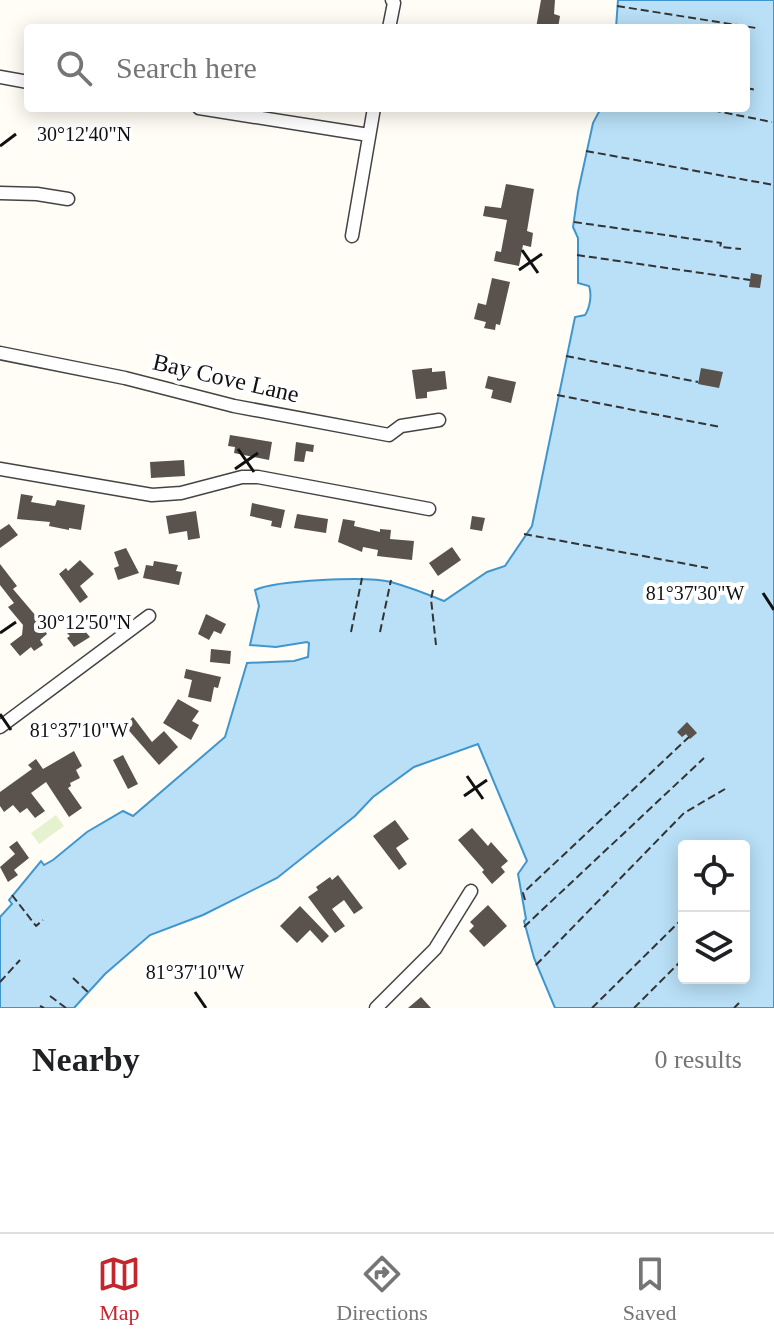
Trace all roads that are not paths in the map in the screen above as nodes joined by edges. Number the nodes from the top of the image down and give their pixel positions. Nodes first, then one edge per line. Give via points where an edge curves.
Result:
1 (392, 0) edge
2 (390, 24) edge
3 (0, 77) edge
4 (24, 81) edge
5 (250, 112) edge
6 (373, 112) edge
7 (282, 115) edge
8 (369, 135) junction
9 (0, 193) edge
10 (68, 199) dead end
11 (352, 236) dead end
12 (0, 353) edge
13 (439, 420) dead end
14 (0, 469) edge
15 (429, 509) dead end
16 (149, 616) dead end
17 (0, 727) edge
18 (471, 891) dead end
19 (376, 1008) edge

1 - 2 street
3 - 4 street
5 - 7 street
6 - 8 street
7 - 8 street
8 - 11 street
9 - 10 street
12 - 13 street, Bay Cove Lane via 389,435 401,426
14 - 15 street via 152,495 258,477
16 - 17 street
18 - 19 street via 435,949

